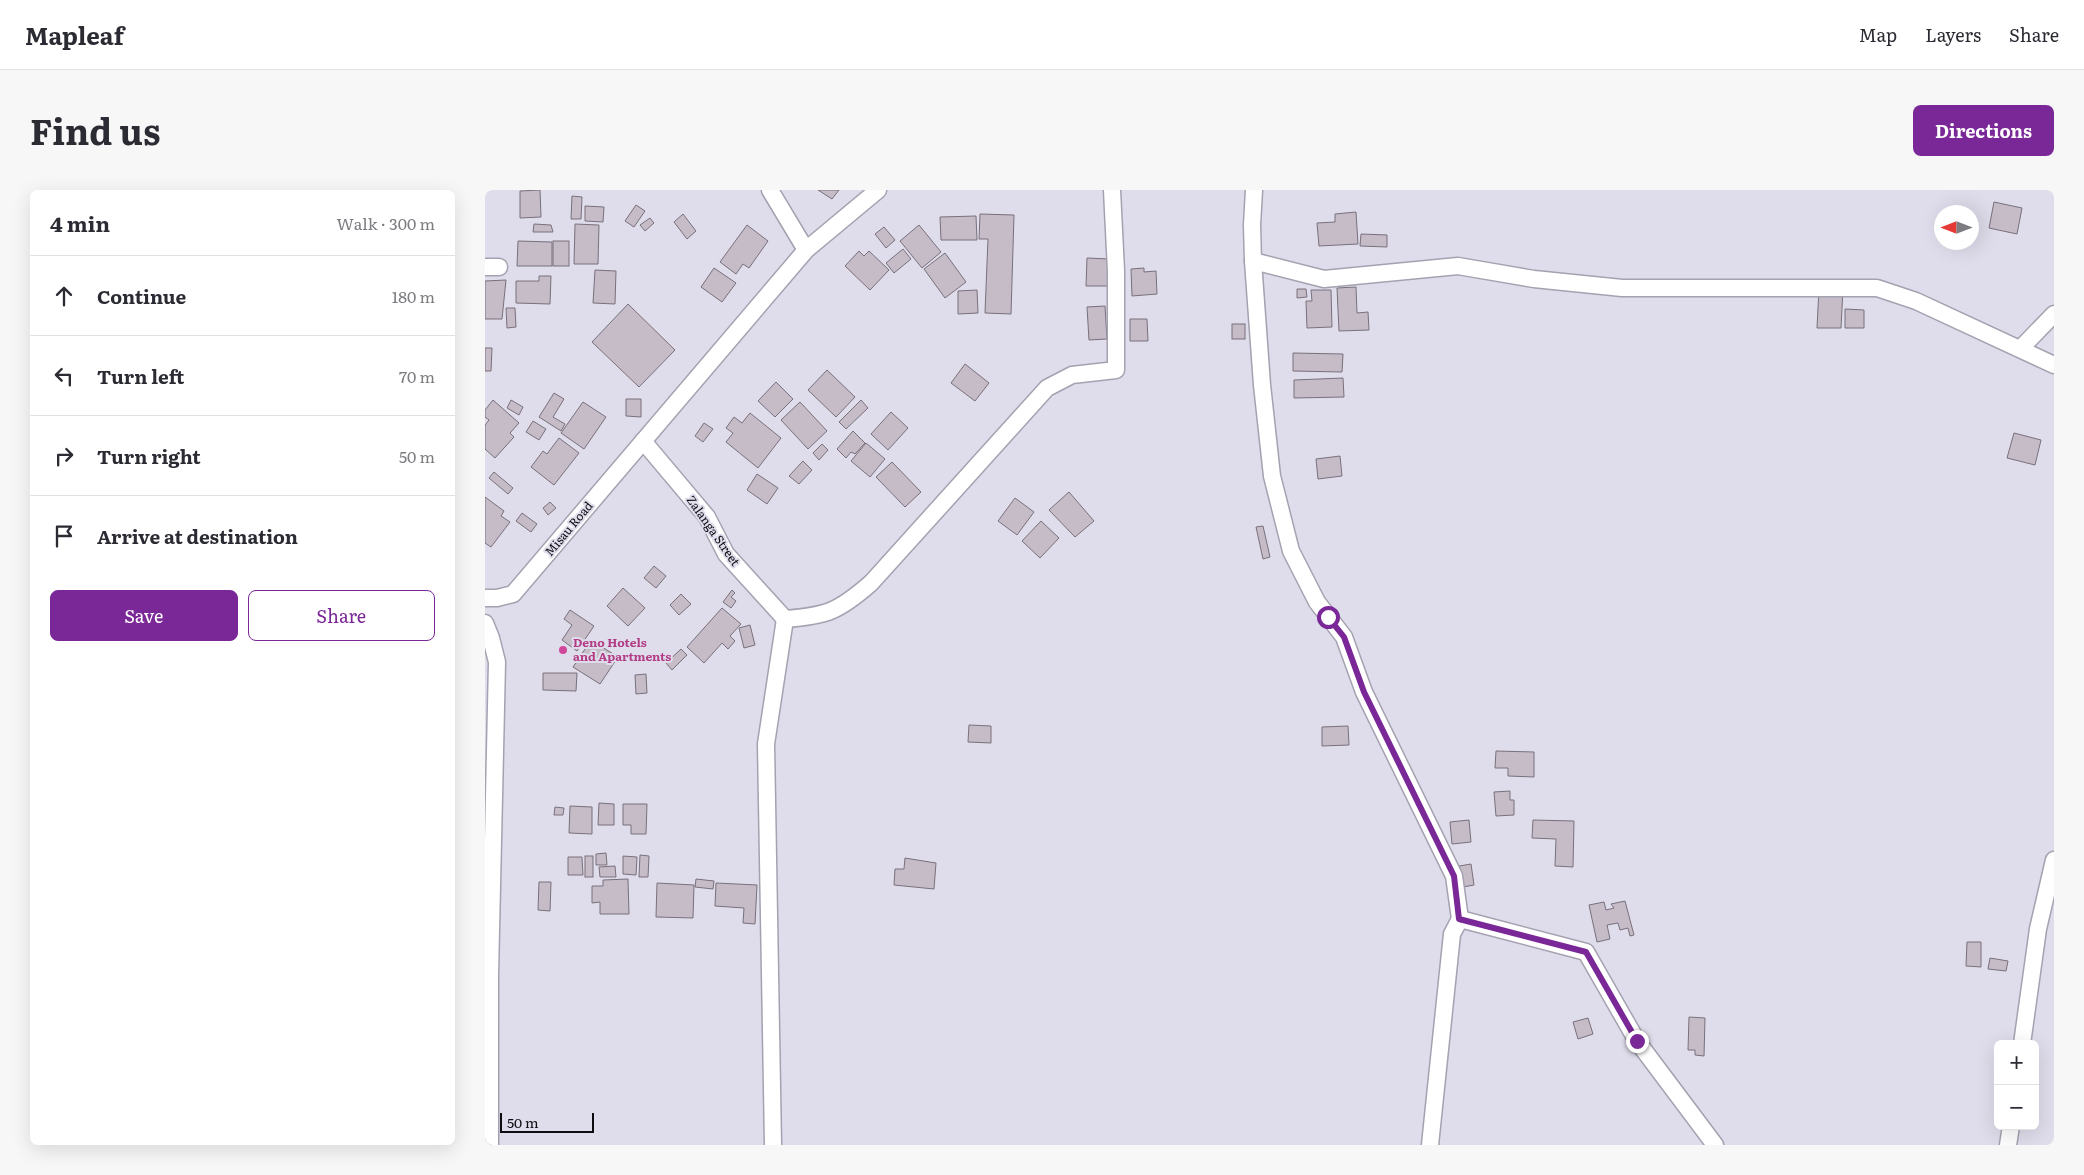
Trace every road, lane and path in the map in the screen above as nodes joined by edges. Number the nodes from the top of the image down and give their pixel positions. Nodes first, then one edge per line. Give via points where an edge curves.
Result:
1 (770, 190) edge
2 (878, 190) edge
3 (1112, 190) edge
4 (1254, 190) edge
5 (807, 250) junction
6 (1253, 261) junction
7 (2054, 314) edge
8 (2021, 348) junction
9 (2054, 365) edge
10 (643, 441) junction
11 (485, 598) edge
12 (785, 619) junction
13 (485, 623) edge
14 (2054, 860) edge
15 (1459, 919) junction
16 (2023, 1040) edge
17 (2010, 1130) edge
18 (490, 1145) edge
19 (773, 1145) edge
20 (1429, 1145) edge
21 (1715, 1145) edge
22 (2008, 1145) edge

1 - 5 street
2 - 5 street, Misau Road
3 - 12 street via 1116,370 1072,375 1047,388 871,583 847,604 815,616
4 - 6 street
5 - 10 street, Misau Road
6 - 8 street via 1324,279 1458,266 1534,279 1622,288 1877,288 1916,301
6 - 15 street via 1272,476 1291,551 1317,602 1344,637 1364,692 1454,876
7 - 8 street
8 - 9 street
10 - 11 street, Misau Road via 513,594
10 - 12 street, Zalanga Street via 707,517 727,554
12 - 19 street via 766,744
13 - 18 street via 497,662
14 - 16 street via 2037,929
15 - 20 street via 1452,934
15 - 21 street via 1586,952 1637,1041
17 - 22 street

